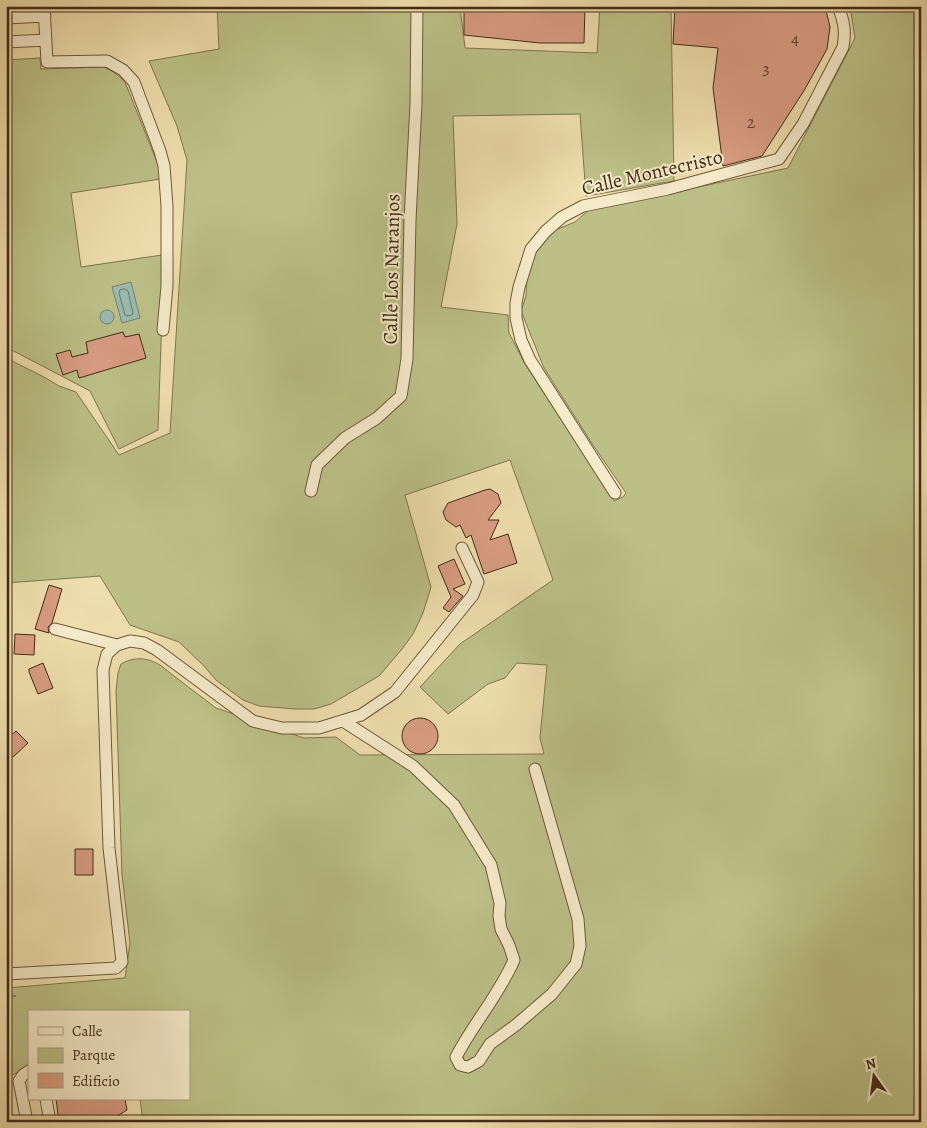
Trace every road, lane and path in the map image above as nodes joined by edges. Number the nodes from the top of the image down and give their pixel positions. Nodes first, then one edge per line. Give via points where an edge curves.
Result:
1 (417, 6) edge
2 (838, 6) edge
3 (45, 11) edge
4 (6, 18) edge
5 (46, 40) junction
6 (6, 42) edge
7 (163, 330) dead end
8 (312, 491) dead end
9 (616, 493) dead end
10 (462, 548) dead end
11 (55, 629) dead end
12 (117, 645) junction
13 (343, 720) junction
14 (536, 769) dead end
15 (6, 974) edge
16 (28, 1072) edge
17 (46, 1100) edge
18 (25, 1121) edge
19 (50, 1122) edge

1 - 8 street, Calle Los Naranjos via 407,359 401,396 377,418 345,438 317,465
2 - 9 street, Calle Montecristo via 845,33 843,47 803,124 779,159 668,189 583,206 562,217 531,249 516,303 521,340 530,360
3 - 4 street
3 - 5 street
5 - 6 street
5 - 7 street via 47,62 107,61 123,70 134,82 164,166 167,286
10 - 13 street via 478,582 473,595 395,692 361,715
11 - 12 street
12 - 13 street via 130,641 144,643 157,650 253,721 282,728 320,728
12 - 15 street via 107,654 103,670 109,848 122,962 116,968
13 - 14 street via 413,766 454,805 491,865 500,902 501,929 514,960 507,977 456,1057 460,1065 468,1067 479,1061 490,1044 552,994 576,964 580,946 578,919
16 - 18 street via 19,1081
17 - 19 street

